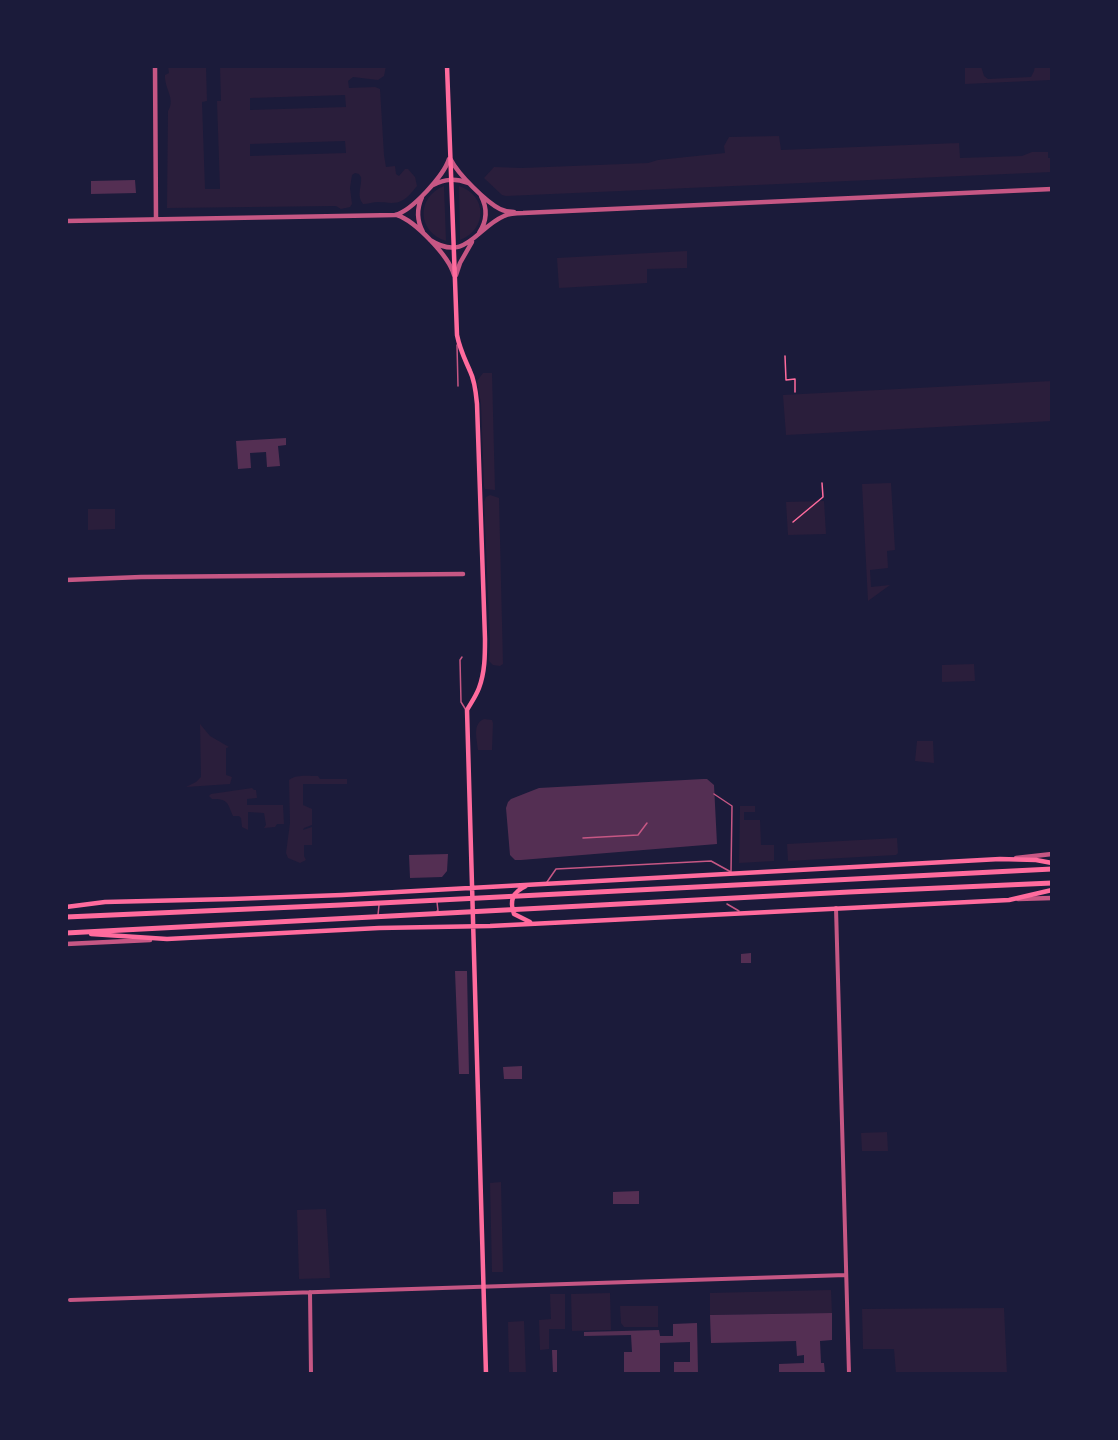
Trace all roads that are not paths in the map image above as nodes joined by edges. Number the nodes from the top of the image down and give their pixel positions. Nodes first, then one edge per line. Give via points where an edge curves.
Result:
1 (155, 66) edge
2 (447, 66) edge
3 (450, 156) junction
4 (451, 179) junction
5 (1052, 189) edge
6 (478, 191) junction
7 (424, 193) junction
8 (523, 213) junction
9 (395, 215) junction
10 (156, 219) junction
11 (66, 221) edge
12 (428, 239) junction
13 (474, 239) junction
14 (454, 248) junction
15 (455, 280) junction
16 (457, 335) junction
17 (458, 386) dead end
18 (463, 574) dead end
19 (66, 580) edge
20 (462, 657) dead end
21 (467, 710) junction
22 (714, 794) dead end
23 (647, 823) dead end
24 (583, 838) dead end
25 (1052, 854) edge
26 (1000, 859) junction
27 (1052, 863) edge
28 (1052, 869) edge
29 (731, 873) junction
30 (546, 883) junction
31 (1052, 883) edge
32 (529, 885) junction
33 (473, 887) junction
34 (1052, 890) edge
35 (1052, 898) edge
36 (1010, 900) junction
37 (727, 904) dead end
38 (66, 907) edge
39 (836, 908) junction
40 (417, 912) dead end
41 (743, 913) junction
42 (66, 917) edge
43 (378, 919) dead end
44 (533, 923) junction
45 (474, 926) junction
46 (69, 933) edge
47 (167, 939) junction
48 (66, 944) edge
49 (846, 1275) junction
50 (484, 1287) junction
51 (310, 1292) junction
52 (70, 1300) dead end
53 (311, 1374) edge
54 (486, 1374) edge
55 (849, 1374) edge

1 - 10 street
2 - 3 main road
3 - 4 main road
3 - 6 street via 454,167
3 - 7 street via 446,167
4 - 6 street via 468,183
4 - 7 street
4 - 14 main road
5 - 8 street
6 - 8 street via 500,209
6 - 13 street via 486,216
7 - 9 street
7 - 12 street via 417,212 421,230
8 - 13 street via 506,215
9 - 10 street
9 - 12 street
10 - 11 street
12 - 14 street
12 - 15 street via 450,264
13 - 14 street
13 - 15 street
14 - 15 main road
15 - 16 main road
16 - 17 lane
16 - 21 main road via 471,372 477,404 485,616 482,677
18 - 19 street
20 - 21 lane via 461,702
21 - 33 main road
22 - 29 lane via 732,806
23 - 24 lane via 638,835
25 - 26 street
26 - 27 main road
26 - 29 main road
28 - 42 main road
29 - 30 main road
29 - 30 lane via 711,861 556,869
30 - 32 main road
31 - 46 main road
32 - 33 main road
32 - 44 main road via 513,895 511,905 514,915
33 - 38 main road via 105,902
33 - 45 main road
34 - 36 main road
35 - 36 street
36 - 39 main road
37 - 41 lane
39 - 41 main road
39 - 49 street
40 - 43 lane via 438,911 438,902 378,905
41 - 44 main road
44 - 45 main road
45 - 47 main road
45 - 50 main road
46 - 47 main road
47 - 48 street
49 - 50 street
49 - 55 street
50 - 51 street
50 - 54 main road
51 - 52 street
51 - 53 street

